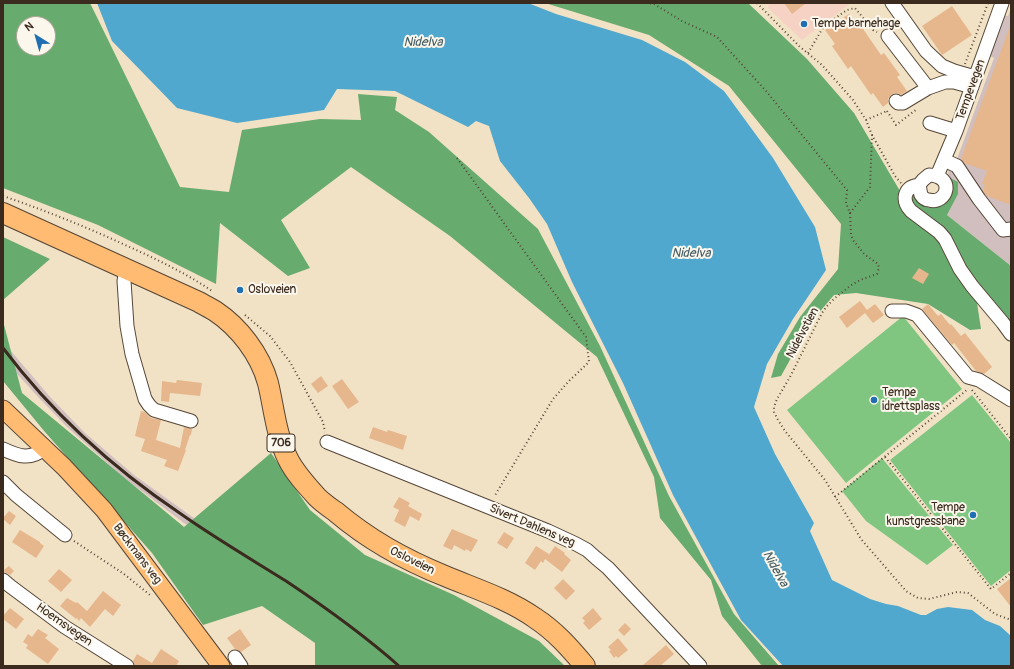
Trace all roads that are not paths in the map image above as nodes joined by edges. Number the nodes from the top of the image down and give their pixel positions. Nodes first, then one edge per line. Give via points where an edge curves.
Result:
1 (892, 3) edge
2 (1002, 3) edge
3 (888, 36) road end
4 (973, 82) junction
5 (928, 88) junction
6 (897, 102) road end
7 (930, 123) dead end
8 (956, 131) junction
9 (944, 160) junction
10 (937, 176) junction
11 (919, 185) junction
12 (3, 213) edge
13 (1011, 229) edge
14 (126, 269) junction
15 (892, 311) dead end
16 (1011, 334) edge
17 (1011, 400) edge
18 (3, 409) edge
19 (191, 421) dead end
20 (327, 442) dead end
21 (3, 448) edge
22 (45, 448) junction
23 (3, 482) edge
24 (65, 535) road end
25 (3, 580) edge
26 (127, 666) edge
27 (221, 666) edge
28 (585, 666) edge
29 (700, 666) edge

1 - 4 street via 926,51 942,66 962,73
2 - 4 street, Tempevegen
3 - 5 street
4 - 5 street via 945,82
4 - 8 street, Tempevegen
5 - 6 street via 903,103
7 - 8 street
8 - 9 street, Tempevegen
9 - 10 street, Tempevegen
9 - 13 street via 957,166 1003,230
10 - 11 street via 929,175
10 - 11 street via 946,186 945,193 940,199 926,200 921,195
11 - 16 street via 906,191 907,207 944,238 960,269
12 - 14 highway, Osloveien / 706
14 - 19 street via 124,280 127,326 145,399 154,410
14 - 28 highway, Osloveien / 706 via 199,302 229,322 241,335 261,365 287,457 298,476 319,499 392,552 526,611 551,629
15 - 17 street via 906,311 917,316 968,377 979,380
18 - 22 main road, Bøckmans veg
20 - 29 street, Sivert Dahlens veg via 565,538 586,550 608,568
21 - 22 street via 28,456
22 - 27 main road, Bøckmans veg via 104,510
23 - 24 street
25 - 26 street, Hoemsvegen via 66,627

